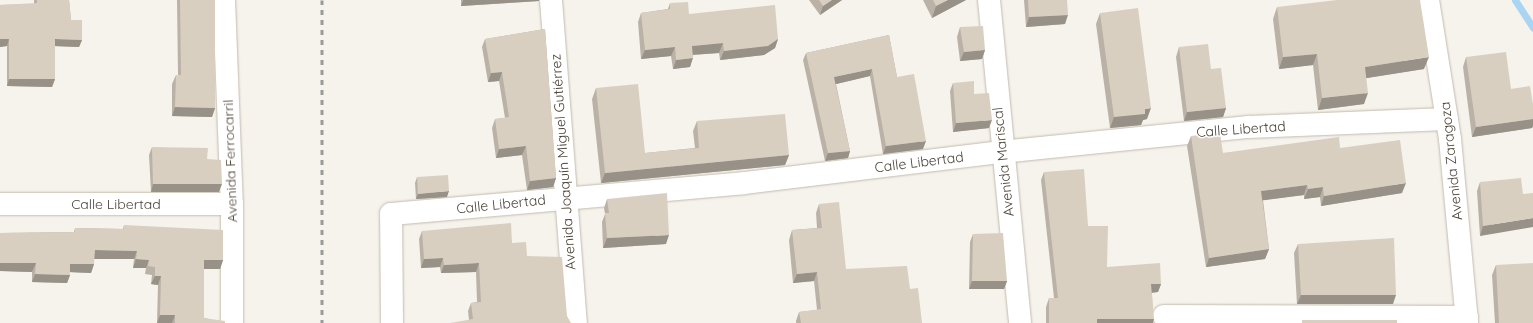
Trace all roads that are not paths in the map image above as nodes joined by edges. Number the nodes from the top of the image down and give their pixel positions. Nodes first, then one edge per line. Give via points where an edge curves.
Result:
1 (224, 0) edge
2 (551, 0) edge
3 (989, 0) edge
4 (1428, 0) edge
5 (1447, 119) junction
6 (1001, 152) junction
7 (563, 197) junction
8 (0, 204) edge
9 (232, 204) junction
10 (1164, 316) dead end
11 (1467, 320) edge
12 (232, 323) edge
13 (392, 323) edge
14 (576, 323) edge
15 (1020, 323) edge

1 - 9 street, Avenida Ferrocarril
2 - 7 street, Avenida Joaquín Miguel Gutiérrez
3 - 6 street, Avenida Mariscal
4 - 5 street, Avenida Zaragoza
5 - 6 street, Calle Libertad via 1249,127
5 - 11 street, Avenida Zaragoza
6 - 7 street, Calle Libertad via 744,183
6 - 15 street, Avenida Mariscal
7 - 13 street, Calle Libertad via 492,207 392,214
7 - 14 street, Avenida Joaquín Miguel Gutiérrez
8 - 9 street, Calle Libertad
9 - 12 street, Avenida Ferrocarril
10 - 11 street

